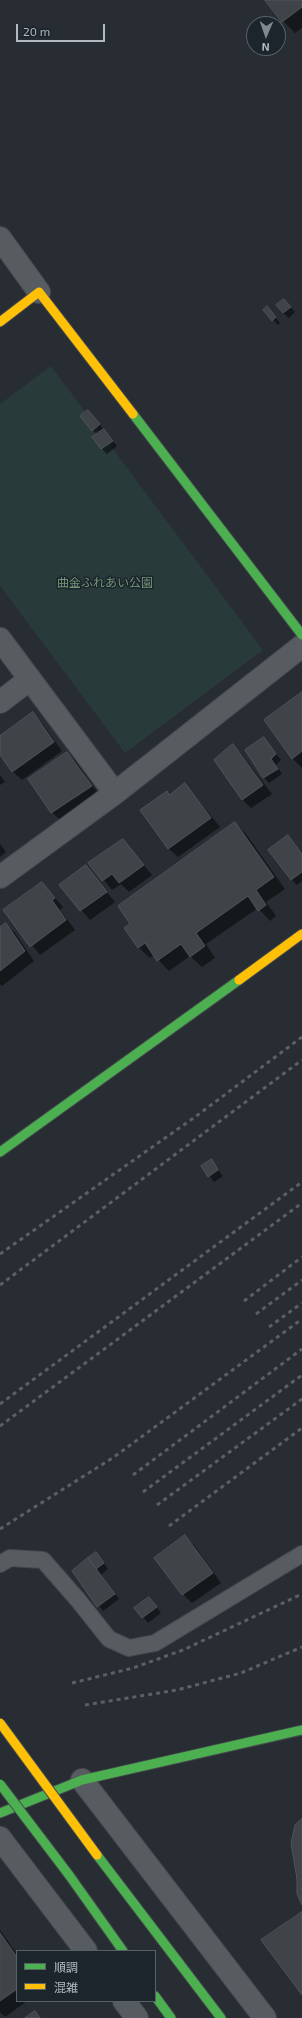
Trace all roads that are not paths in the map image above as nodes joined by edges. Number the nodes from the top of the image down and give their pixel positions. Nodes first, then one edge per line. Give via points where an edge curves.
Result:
1 (0, 238) edge
2 (39, 292) junction
3 (0, 322) edge
4 (302, 635) edge
5 (0, 639) edge
6 (302, 646) edge
7 (30, 679) junction
8 (0, 702) edge
9 (115, 793) junction
10 (0, 877) edge
11 (302, 934) edge
12 (0, 1152) edge
13 (302, 1554) edge
14 (0, 1564) edge
15 (0, 1723) edge
16 (302, 1730) edge
17 (82, 1780) junction
18 (0, 1784) edge
19 (0, 1813) edge
20 (0, 1838) edge
21 (85, 1950) edge
22 (122, 1950) edge
23 (156, 1997) edge
24 (125, 2002) edge
25 (137, 2018) edge
26 (171, 2018) edge
27 (221, 2018) edge
28 (265, 2018) edge

1 - 2 street
2 - 3 street
2 - 4 street
5 - 7 street
6 - 9 street
7 - 8 street
7 - 9 street
9 - 10 street
11 - 12 street
13 - 14 lane via 155,1642 129,1648 109,1639 43,1560 10,1558
15 - 27 street, bridge
16 - 17 street
17 - 19 street
17 - 28 street
18 - 22 street, bridge
20 - 21 street
23 - 26 street
24 - 25 street

